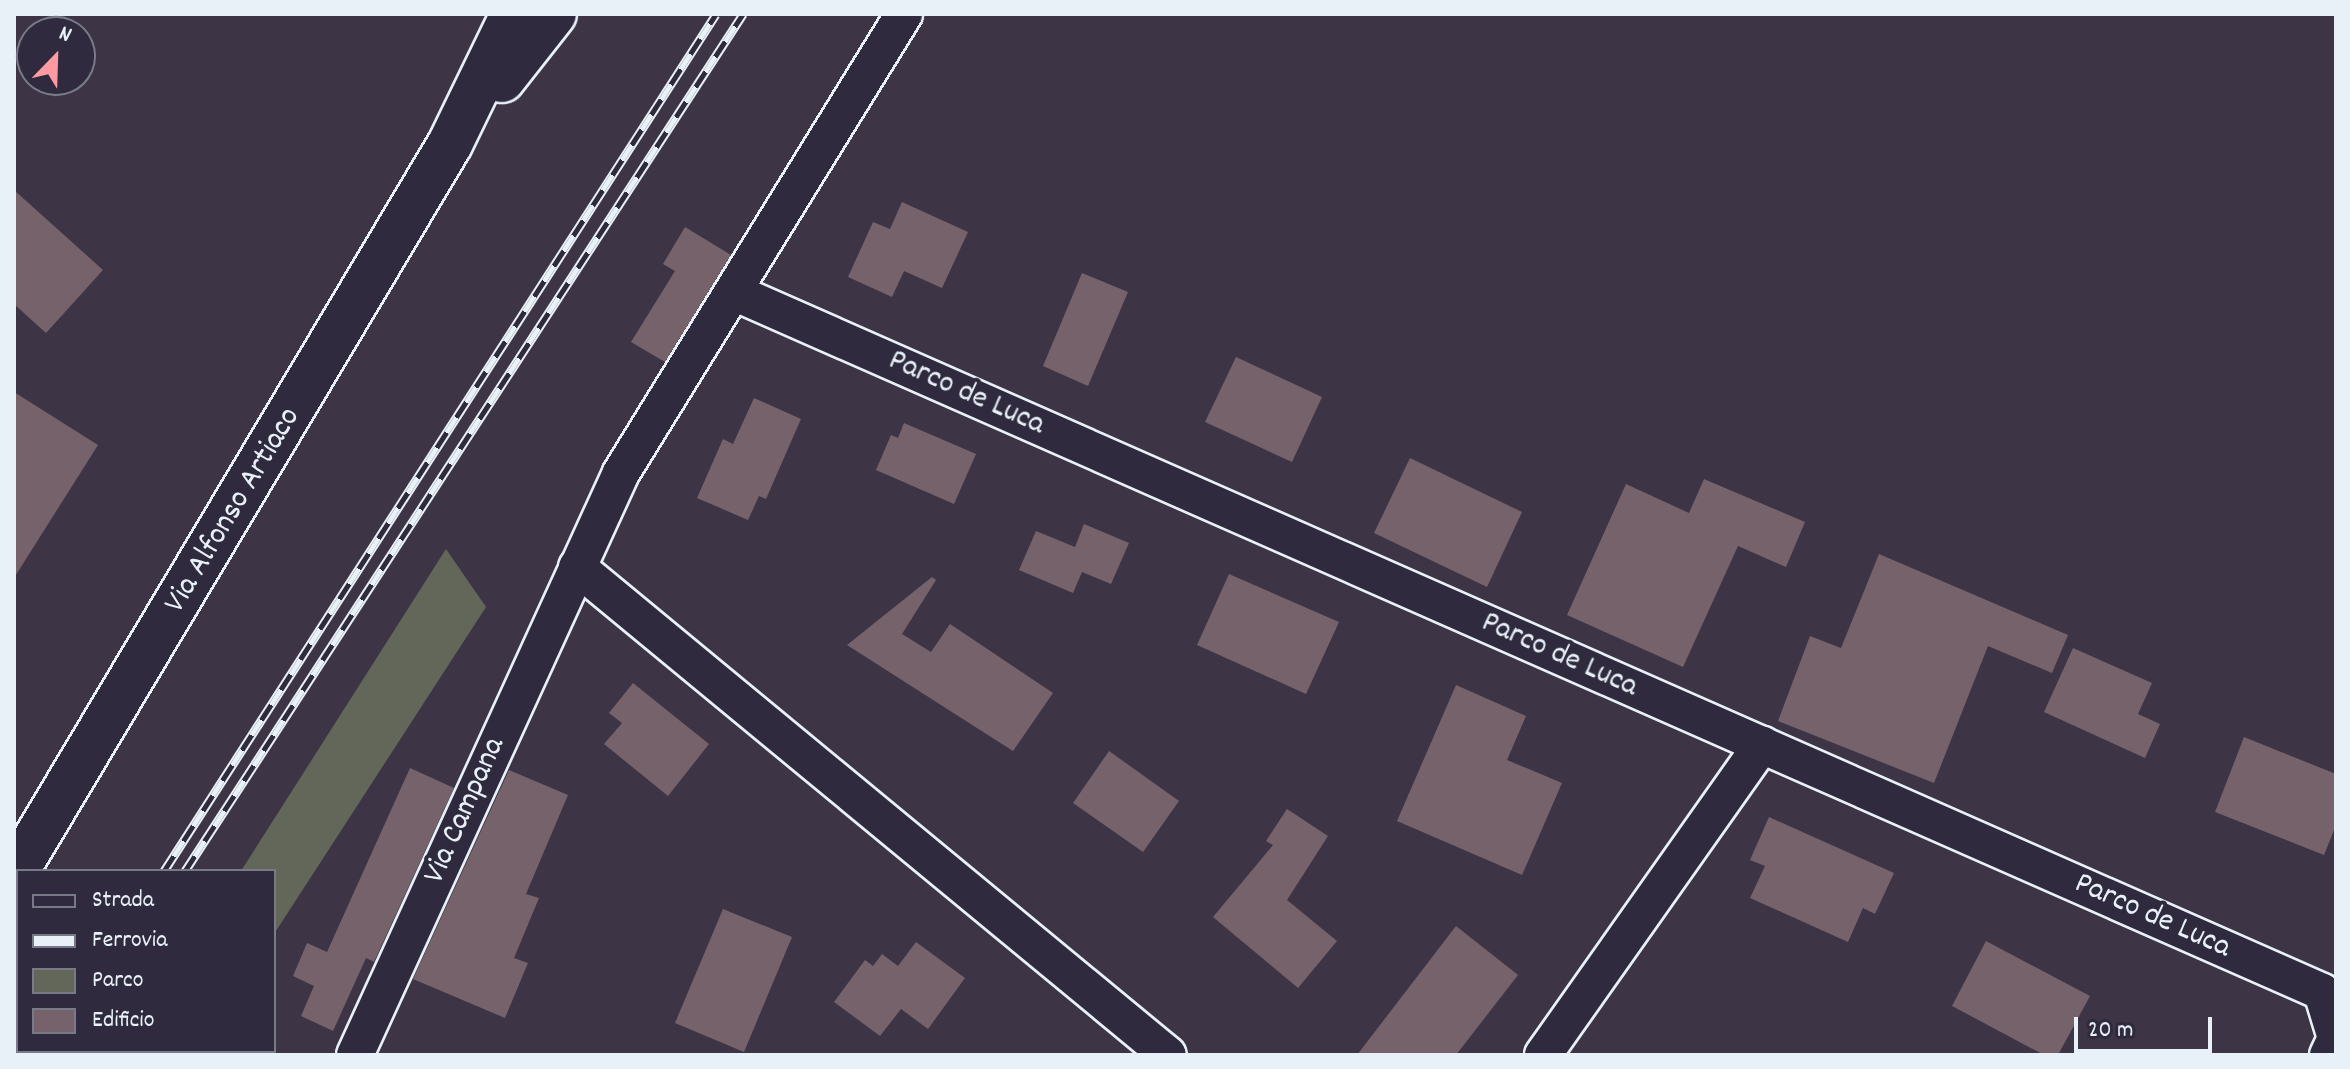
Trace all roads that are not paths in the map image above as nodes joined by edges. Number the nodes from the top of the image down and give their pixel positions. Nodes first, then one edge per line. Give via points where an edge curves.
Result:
1 (513, 14) edge
2 (554, 14) edge
3 (904, 14) edge
4 (450, 144) junction
5 (736, 293) junction
6 (577, 567) junction
7 (1762, 745) junction
8 (18, 869) edge
9 (355, 1055) edge
10 (1168, 1055) edge
11 (1543, 1055) edge
12 (2328, 1055) edge

1 - 4 main road
2 - 4 main road
3 - 5 street, Via Campana
4 - 8 main road, Via Alfonso Artiaco
5 - 6 street, Via Campana via 621,473
5 - 7 street, Parco de Luca
6 - 9 street, Via Campana
6 - 10 street
7 - 11 street
7 - 12 street, Parco de Luca via 2322,992 2336,1038

